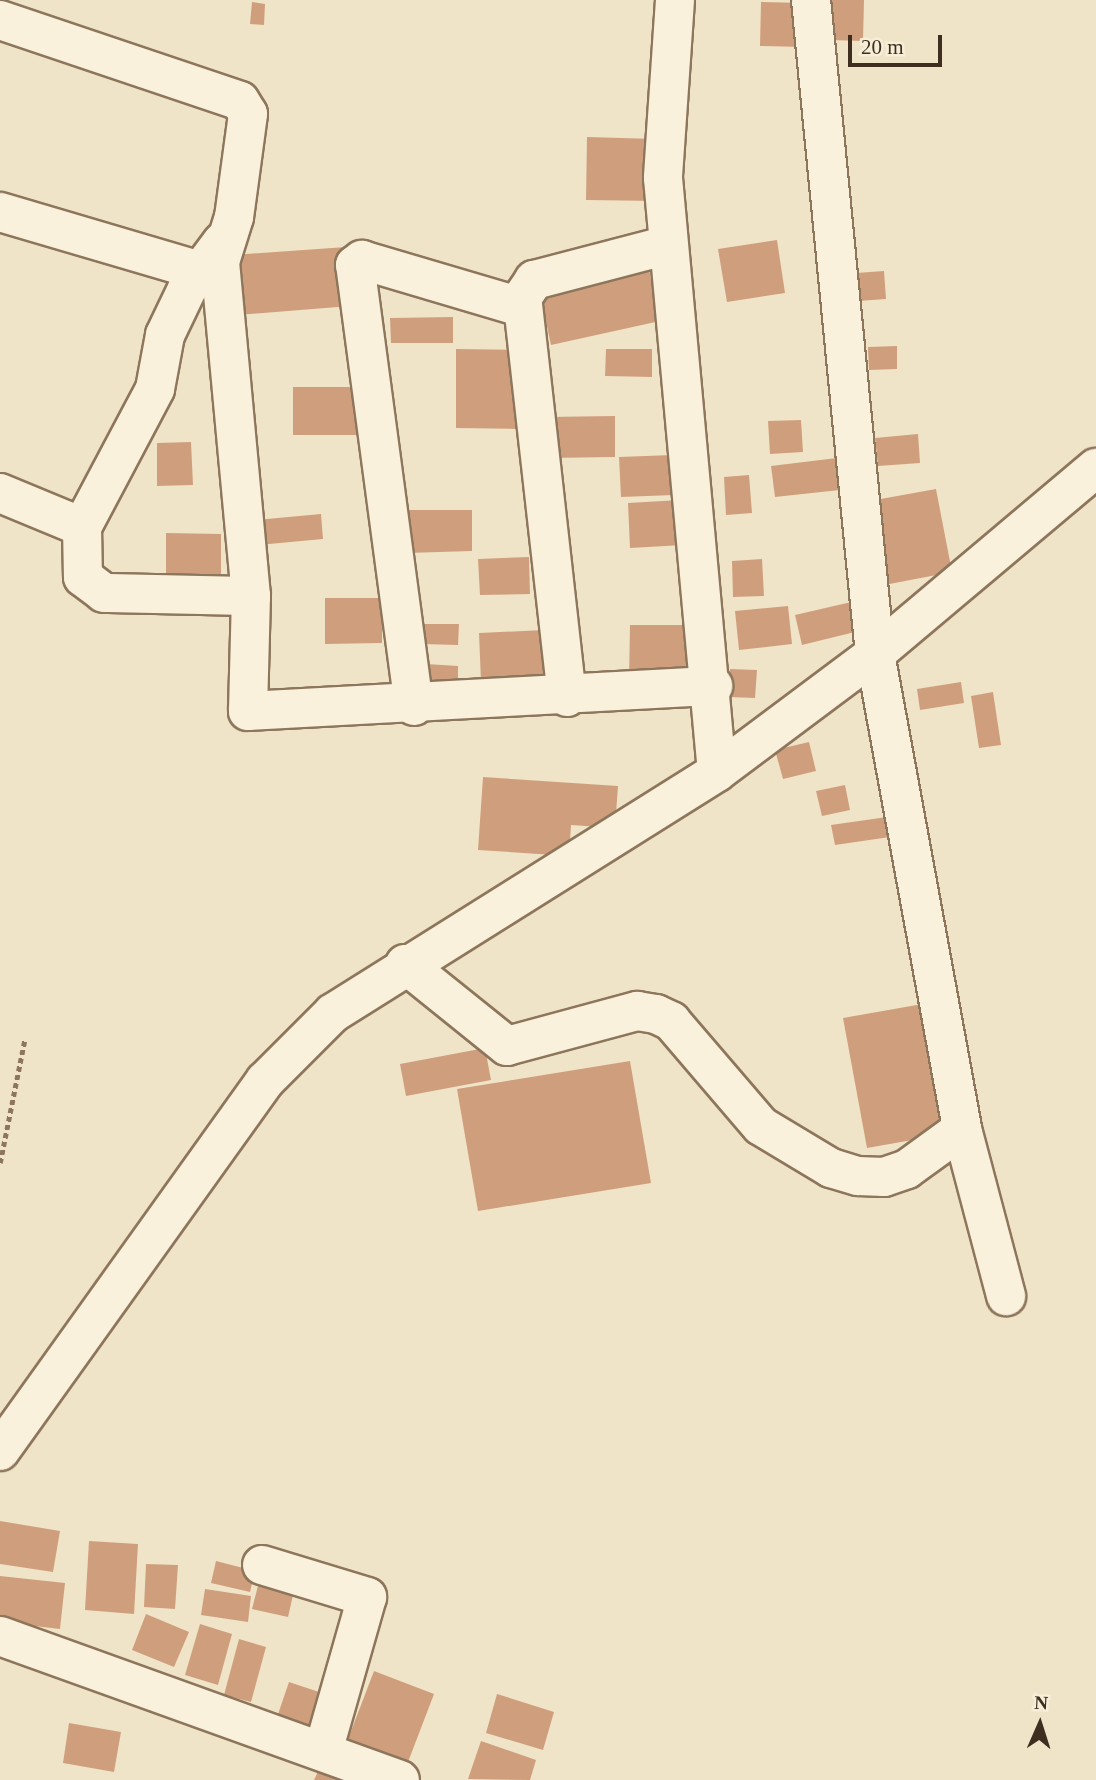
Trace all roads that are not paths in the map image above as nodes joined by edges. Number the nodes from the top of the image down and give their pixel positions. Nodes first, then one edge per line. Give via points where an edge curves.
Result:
1 (675, 0) edge
2 (811, 0) edge
3 (0, 20) edge
4 (0, 212) edge
5 (668, 245) junction
6 (211, 257) junction
7 (521, 307) junction
8 (1096, 468) edge
9 (0, 493) edge
10 (82, 527) junction
11 (251, 596) junction
12 (875, 654) junction
13 (713, 686) junction
14 (566, 697) junction
15 (414, 706) junction
16 (717, 772) junction
17 (405, 964) junction
18 (962, 1129) junction
19 (1006, 1296) dead end
20 (0, 1451) edge
21 (262, 1565) dead end
22 (0, 1636) edge
23 (323, 1751) junction
24 (400, 1780) edge

1 - 5 street via 663,178
2 - 12 street
3 - 6 street via 240,101 249,129 234,217
4 - 6 street
5 - 7 street via 534,280
5 - 13 street
6 - 10 street via 165,335 155,389
6 - 11 street
7 - 14 street
7 - 15 street via 362,261 355,265
8 - 12 street
9 - 10 street
10 - 11 street via 83,577 104,593
11 - 15 street via 247,711
12 - 16 street
12 - 18 street
13 - 14 street
13 - 16 street
14 - 15 street
16 - 17 street
17 - 18 street via 507,1046 637,1011 671,1021 761,1126 831,1168 858,1176 884,1177 907,1169
17 - 20 street via 333,1013 265,1081
18 - 19 street
21 - 23 street via 367,1597
22 - 23 street
23 - 24 street

